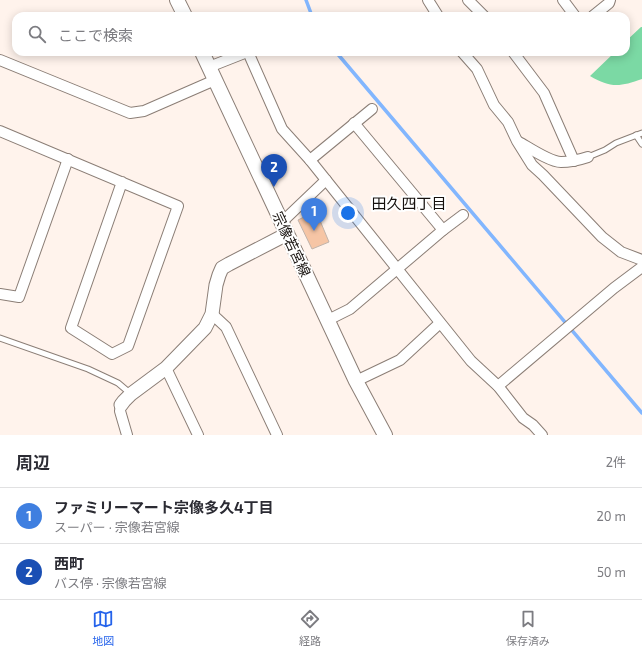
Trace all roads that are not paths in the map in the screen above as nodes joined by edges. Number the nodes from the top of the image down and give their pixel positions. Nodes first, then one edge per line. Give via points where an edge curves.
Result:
1 (177, 0) edge
2 (428, 0) edge
3 (468, 0) edge
4 (563, 0) edge
5 (610, 0) edge
6 (183, 12) edge
7 (436, 12) edge
8 (480, 12) edge
9 (572, 12) edge
10 (598, 12) edge
11 (204, 56) edge
12 (237, 56) edge
13 (249, 56) edge
14 (466, 56) edge
15 (516, 56) edge
16 (0, 60) edge
17 (209, 67) junction
18 (215, 80) junction
19 (372, 109) dead end
20 (354, 124) junction
21 (0, 131) edge
22 (642, 133) edge
23 (636, 135) junction
24 (517, 141) junction
25 (642, 144) edge
26 (588, 157) joint
27 (68, 159) junction
28 (310, 160) junction
29 (574, 161) junction
30 (326, 180) junction
31 (122, 182) junction
32 (463, 215) dead end
33 (284, 228) junction
34 (443, 230) junction
35 (642, 260) edge
36 (642, 267) edge
37 (397, 269) junction
38 (0, 294) edge
39 (212, 314) junction
40 (328, 320) junction
41 (440, 323) junction
42 (0, 338) edge
43 (166, 368) junction
44 (356, 381) junction
45 (498, 386) junction
46 (131, 394) junction
47 (121, 406) joint
48 (127, 435) edge
49 (198, 435) edge
50 (277, 435) edge
51 (385, 435) edge
52 (542, 435) edge

1 - 6 main road
2 - 7 street
3 - 8 street
4 - 9 street
5 - 10 street via 610,3
11 - 17 main road, 宗像若宮線
12 - 17 street
13 - 28 street via 282,129
14 - 24 street via 477,69 494,105 508,122
15 - 29 street via 544,93
16 - 18 street via 130,113 144,111
17 - 18 main road, 宗像若宮線
18 - 33 main road, 宗像若宮線
19 - 20 street
20 - 28 street
20 - 34 street
21 - 27 street
22 - 23 lane
23 - 25 lane
23 - 26 lane
24 - 29 street via 559,163
24 - 35 street via 532,165 602,237 621,252
26 - 29 street
27 - 31 street
27 - 38 street via 19,297
28 - 30 street
30 - 33 street
30 - 37 street
31 - 31 street via 178,206 128,346 112,354 71,328
32 - 34 street
33 - 39 street via 222,268 218,274
33 - 40 main road, 宗像若宮線
34 - 37 street
36 - 45 street
37 - 40 street via 350,309
37 - 41 street
39 - 43 street via 205,328
39 - 50 street via 226,328
40 - 44 main road, 宗像若宮線
41 - 44 street via 400,360
41 - 45 street via 471,361
42 - 46 lane via 88,370 118,383
43 - 46 street
43 - 49 street
44 - 51 main road, 宗像若宮線
45 - 52 street via 523,418
46 - 47 street
47 - 48 street

